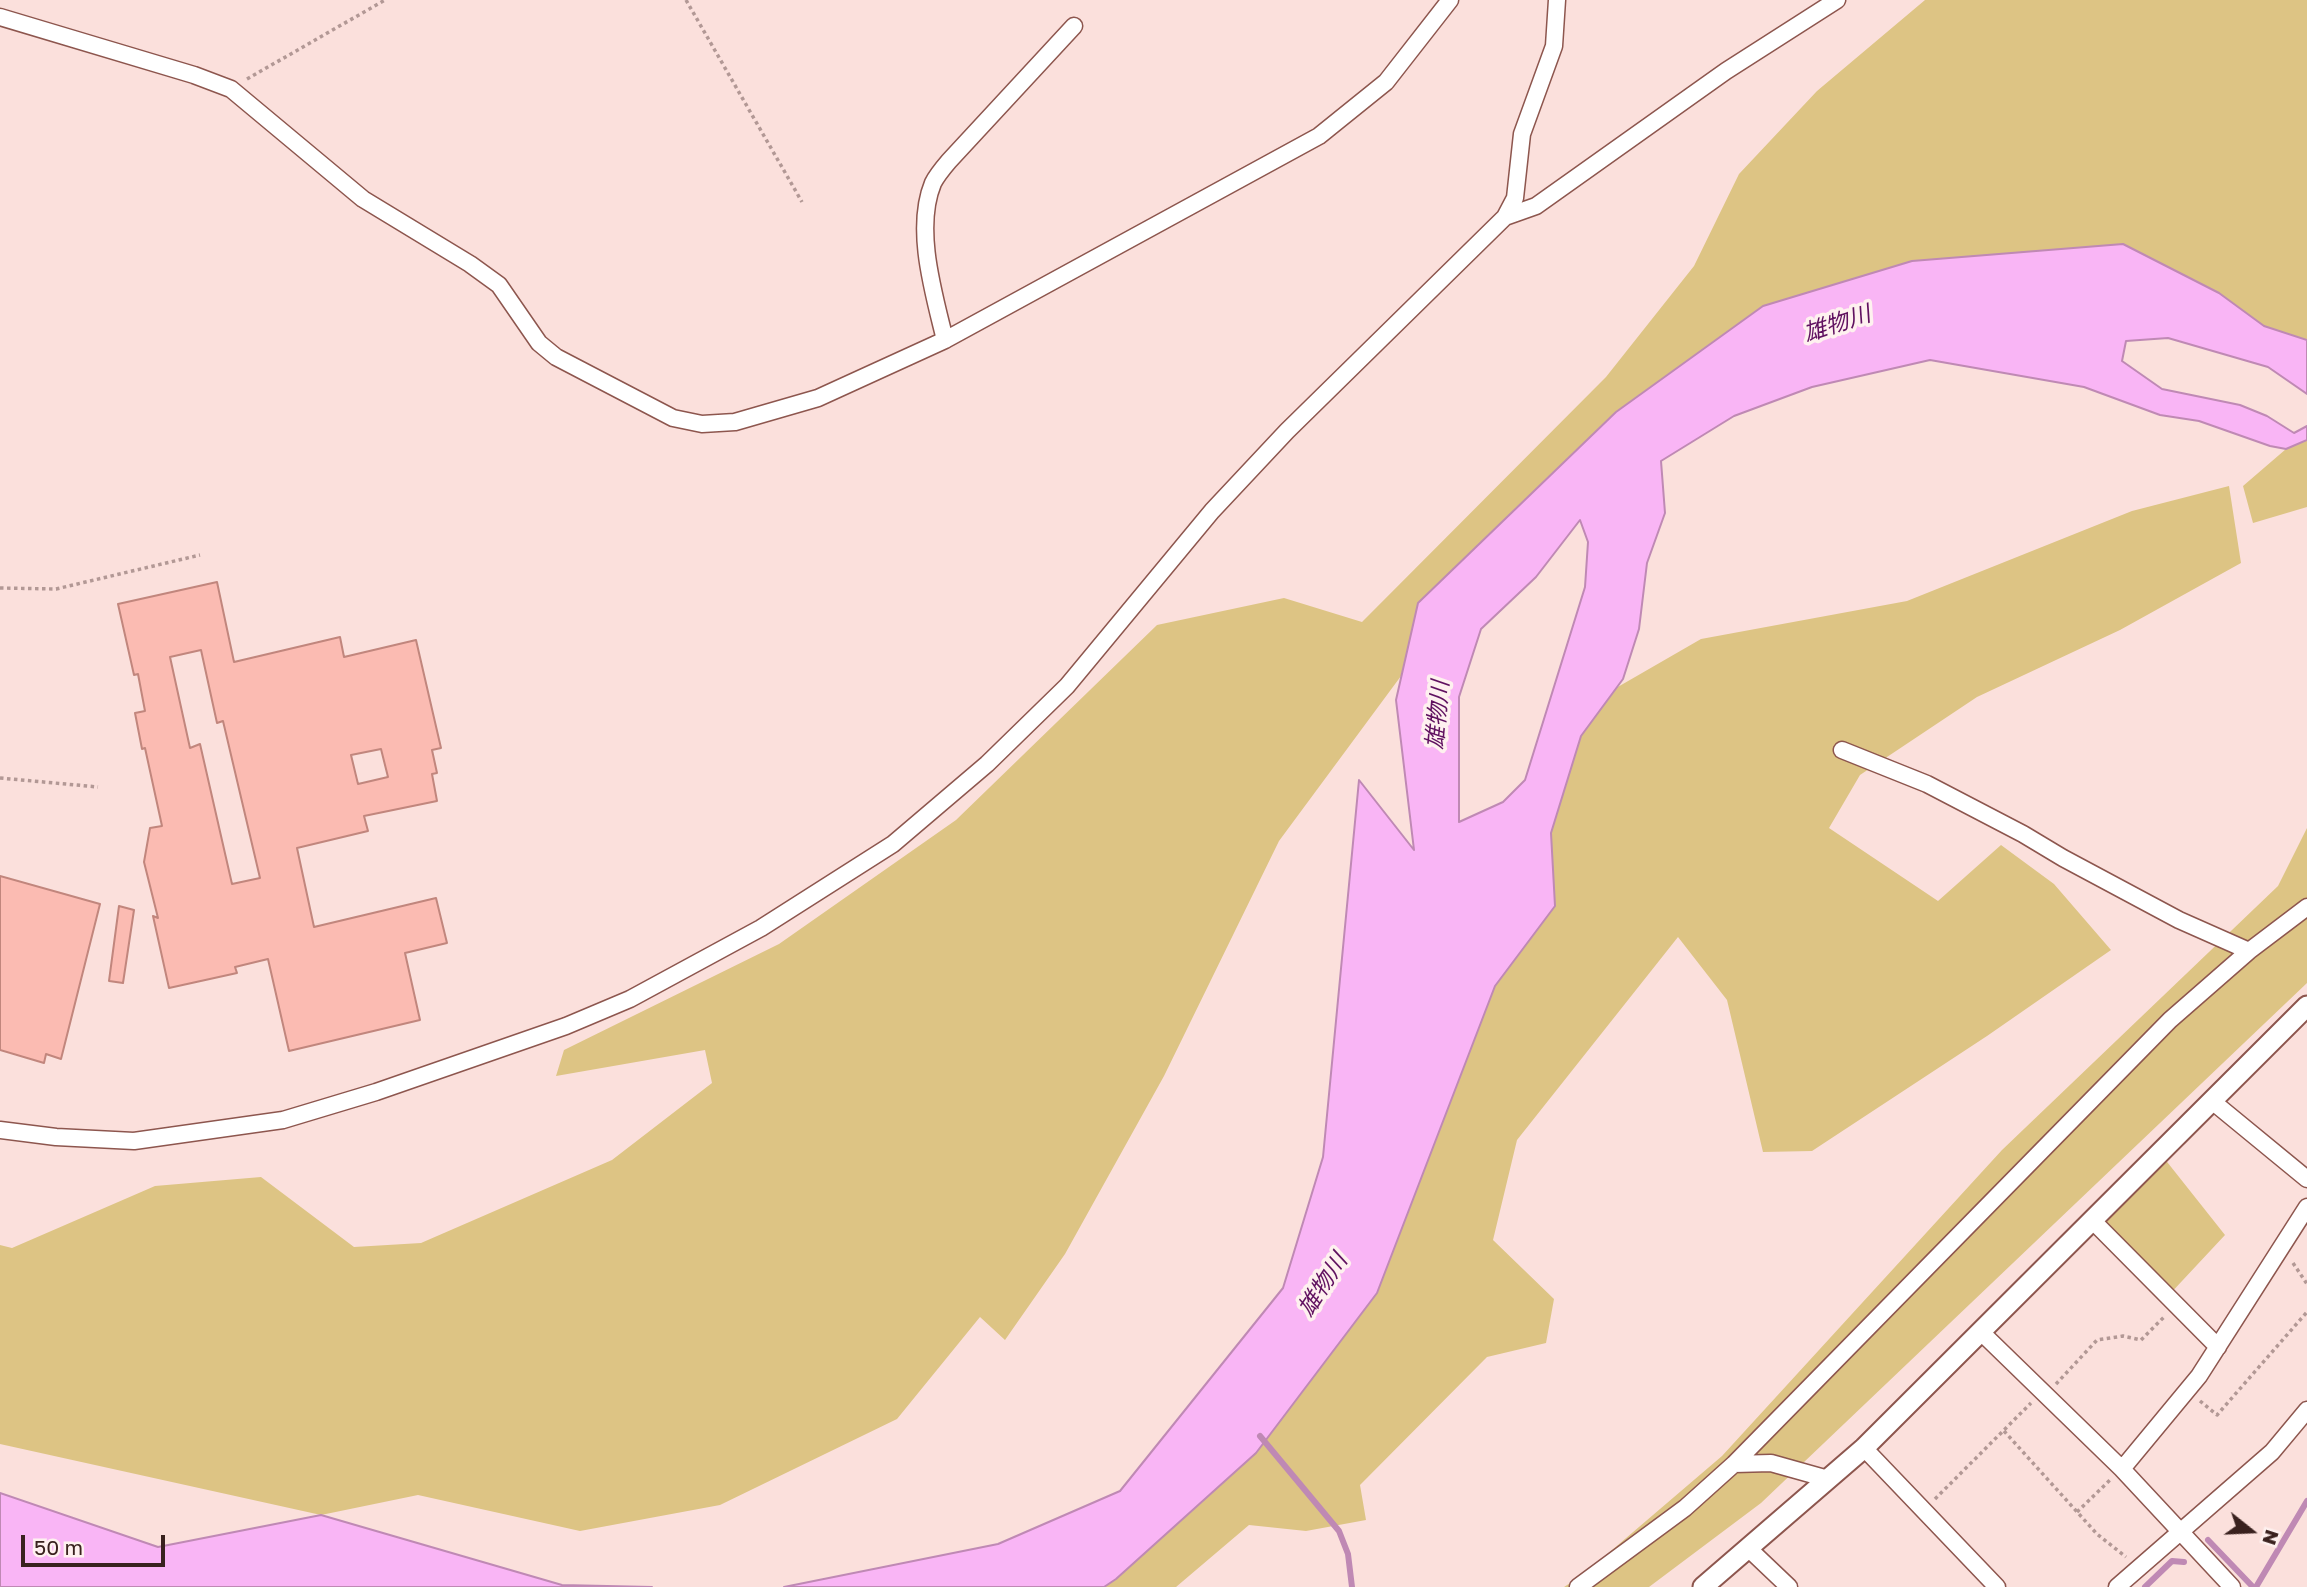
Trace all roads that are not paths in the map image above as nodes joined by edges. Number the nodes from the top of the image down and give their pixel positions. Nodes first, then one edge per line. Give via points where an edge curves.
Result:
1 (1450, 0) edge
2 (1557, 0) edge
3 (1838, 0) edge
4 (0, 17) edge
5 (1074, 26) dead end
6 (1506, 216) junction
7 (945, 340) junction
8 (1842, 750) dead end
9 (2306, 911) edge
10 (2249, 951) junction
11 (2307, 1006) edge
12 (2212, 1101) junction
13 (0, 1130) edge
14 (2307, 1179) edge
15 (2307, 1207) edge
16 (2092, 1220) junction
17 (1980, 1331) junction
18 (2218, 1347) junction
19 (2307, 1409) edge
20 (1864, 1448) junction
21 (1734, 1464) junction
22 (2122, 1469) junction
23 (1828, 1479) junction
24 (2180, 1530) junction
25 (1748, 1548) junction
26 (1578, 1587) edge
27 (1703, 1587) edge
28 (1789, 1587) edge
29 (1997, 1587) edge
30 (2117, 1587) edge
31 (2232, 1587) edge

1 - 7 street via 1386,82 1319,136
2 - 6 street via 1554,46 1522,134 1514,198
3 - 6 street via 1726,71 1536,206
4 - 7 street via 231,89 363,199 499,285 539,343 556,357 673,418 702,424 735,422 771,412 818,398
5 - 7 street via 949,161 932,186 926,249
6 - 13 street via 1287,431 1212,511 1068,686 987,764 893,844 761,928 630,999 566,1026 284,1120 134,1141
8 - 10 street via 1927,783 2179,920
9 - 10 street
10 - 21 street via 2170,1020
11 - 12 street
12 - 14 street
12 - 16 street
15 - 18 street
16 - 17 street
16 - 18 street
17 - 20 street
17 - 22 street
18 - 22 street
19 - 24 street via 2272,1452
20 - 23 street
20 - 29 street
21 - 23 street via 1771,1463
21 - 26 street via 1685,1508
22 - 24 street
23 - 25 street
24 - 30 street
24 - 31 street
25 - 27 street
25 - 28 street

